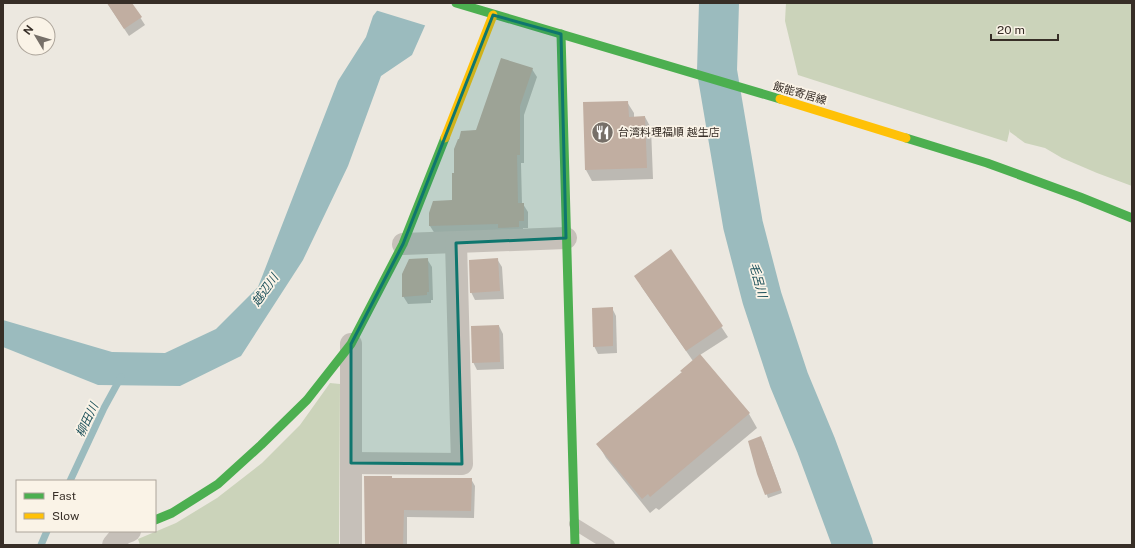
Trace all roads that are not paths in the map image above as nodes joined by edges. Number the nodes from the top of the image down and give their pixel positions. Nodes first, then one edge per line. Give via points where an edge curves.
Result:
1 (456, 3) edge
2 (493, 15) junction
3 (560, 34) junction
4 (1132, 218) edge
5 (566, 238) junction
6 (456, 243) junction
7 (403, 244) junction
8 (351, 344) junction
9 (351, 463) junction
10 (156, 520) edge
11 (575, 524) junction
12 (127, 532) edge
13 (113, 545) edge
14 (351, 545) edge
15 (575, 545) edge
16 (609, 545) edge

1 - 2 street, 飯能寄居線
2 - 3 street, 飯能寄居線
2 - 7 street
3 - 4 street, 飯能寄居線 via 986,163
3 - 5 street
5 - 6 street
5 - 11 street
6 - 7 street
6 - 9 street via 462,464
7 - 8 street
8 - 9 street
8 - 10 street via 307,400 218,484 172,513
9 - 14 street
11 - 15 street
11 - 16 lane
12 - 13 street via 122,534

